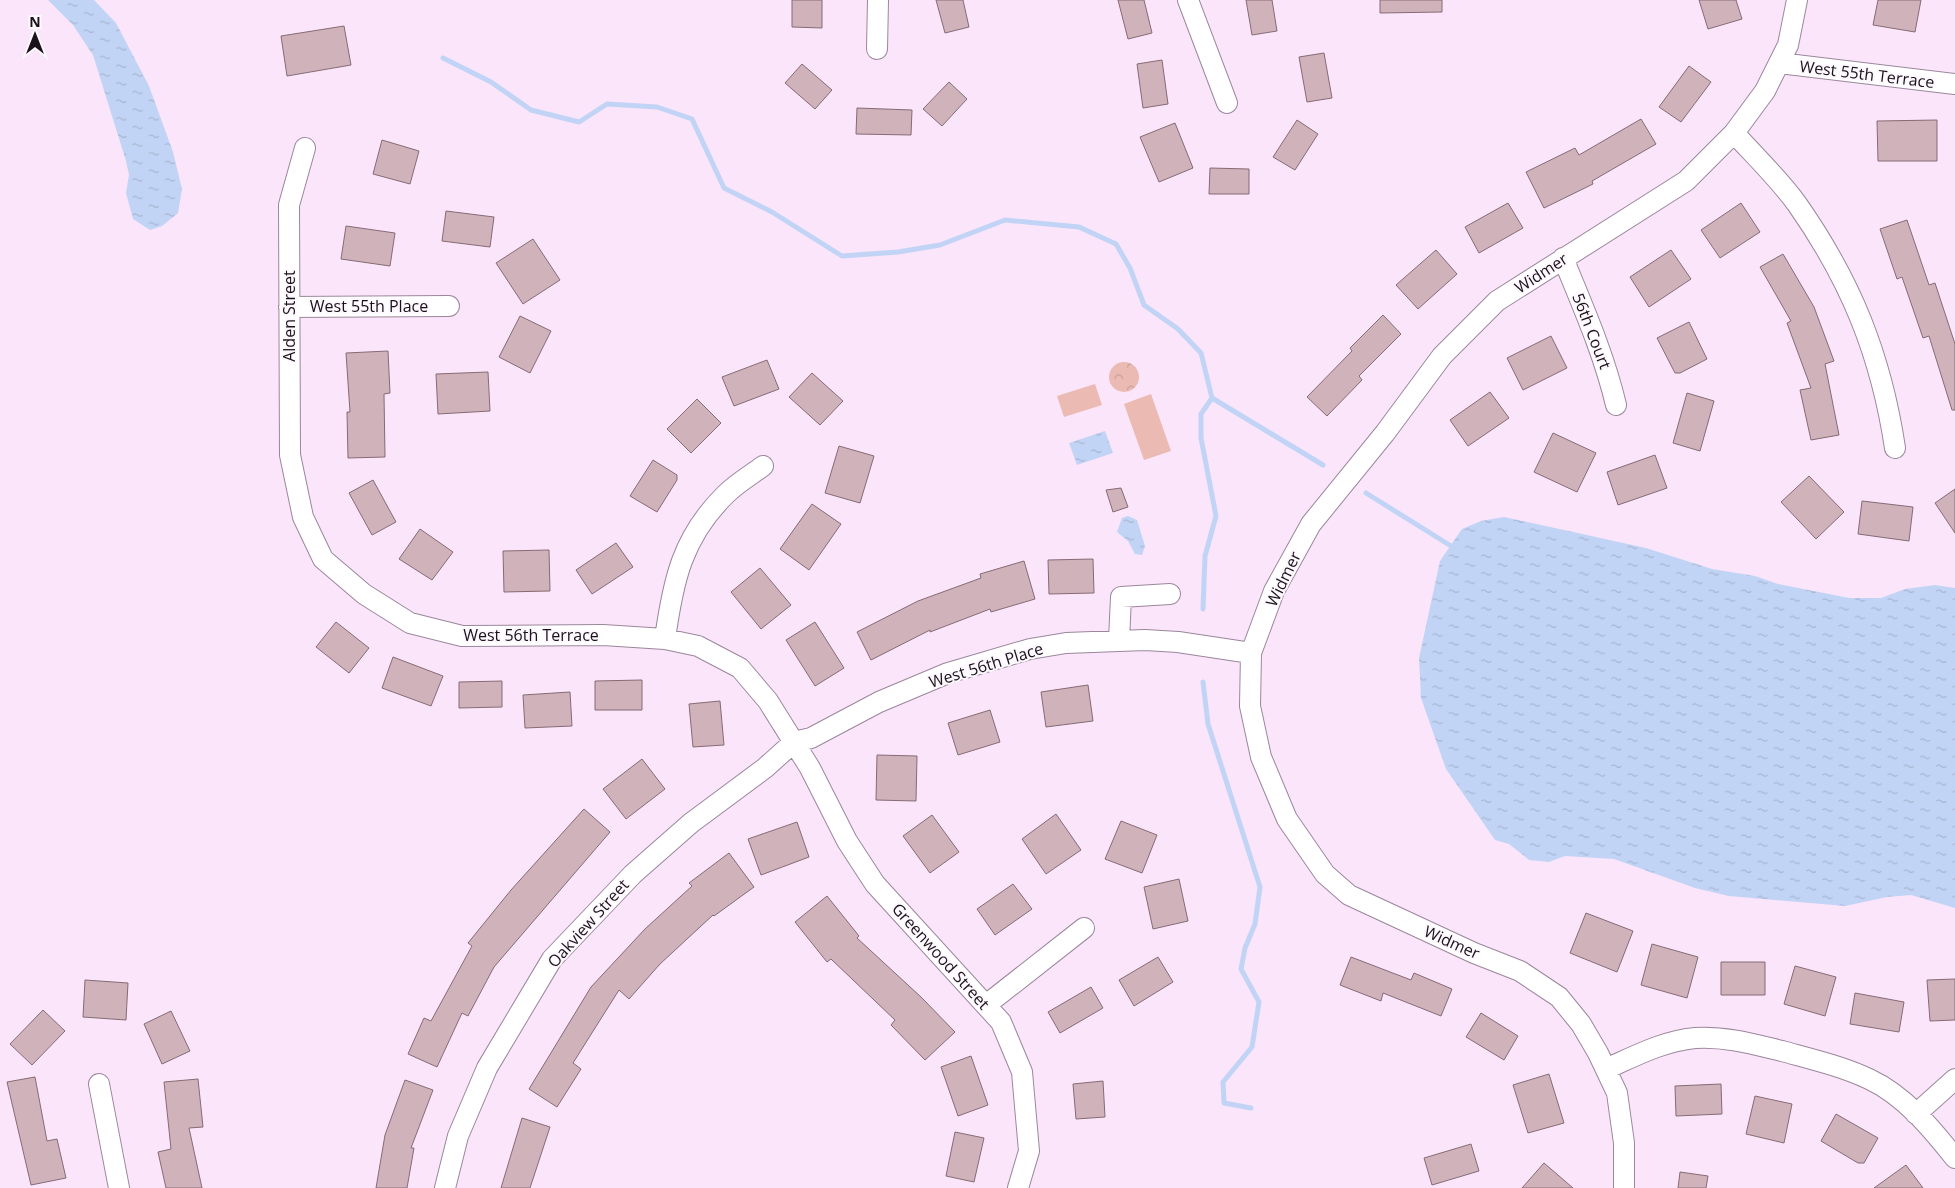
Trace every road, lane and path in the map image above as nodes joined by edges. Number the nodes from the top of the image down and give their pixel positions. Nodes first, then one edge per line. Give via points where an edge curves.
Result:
1 (878, 0) edge
2 (1188, 0) edge
3 (1797, 0) edge
4 (877, 49) dead end
5 (1779, 63) junction
6 (1955, 84) edge
7 (1228, 103) dead end
8 (1734, 133) junction
9 (305, 148) dead end
10 (1563, 258) junction
11 (449, 306) dead end
12 (289, 307) junction
13 (1616, 405) dead end
14 (1894, 448) dead end
15 (763, 466) dead end
16 (297, 487) joint
17 (1170, 594) dead end
18 (665, 639) junction
19 (1120, 640) junction
20 (1251, 653) junction
21 (794, 742) junction
22 (1084, 928) dead end
23 (986, 1005) junction
24 (1606, 1070) junction
25 (1955, 1079) edge
26 (100, 1084) dead end
27 (1916, 1114) junction
28 (1955, 1158) edge
29 (119, 1188) edge
30 (445, 1188) edge
31 (1018, 1188) edge
32 (1624, 1188) edge

1 - 4 street
2 - 7 street
3 - 5 street, Widmer via 1788,45
5 - 6 street, West 55th Terrace
5 - 8 street, Widmer via 1765,91
8 - 10 street, Widmer via 1686,182
8 - 14 street via 1796,203 1857,306 1888,405
9 - 12 street, Alden Street via 289,206
10 - 13 street, 56th Court via 1596,338
10 - 20 street, Widmer via 1497,301 1442,356 1311,524 1274,591
11 - 12 street, West 55th Place
12 - 16 street, Alden Street via 290,455
15 - 18 street via 726,494 704,520 684,554 672,587
16 - 18 street, West 56th Terrace via 303,517 323,559 364,594 410,623 462,636 603,635
17 - 19 street via 1121,597
18 - 21 street, West 56th Terrace via 698,646 740,668 768,701
19 - 20 street, West 56th Place via 1178,642
19 - 21 street, West 56th Place via 1030,649 948,673 879,702 811,738
20 - 24 street, Widmer via 1250,706 1261,757 1287,819 1325,874 1349,895 1520,971 1559,997 1581,1024
21 - 23 street, Greenwood Street via 847,841 875,884
21 - 30 street, Oakview Street via 633,874 552,959 487,1068 458,1136
22 - 23 street
23 - 31 street, Greenwood Street via 1001,1022 1022,1072 1029,1151
24 - 27 street via 1656,1046 1695,1038 1740,1040 1824,1062 1870,1080 1902,1100
24 - 32 street, Widmer via 1617,1094 1624,1144
25 - 27 street
26 - 29 street
27 - 28 street

